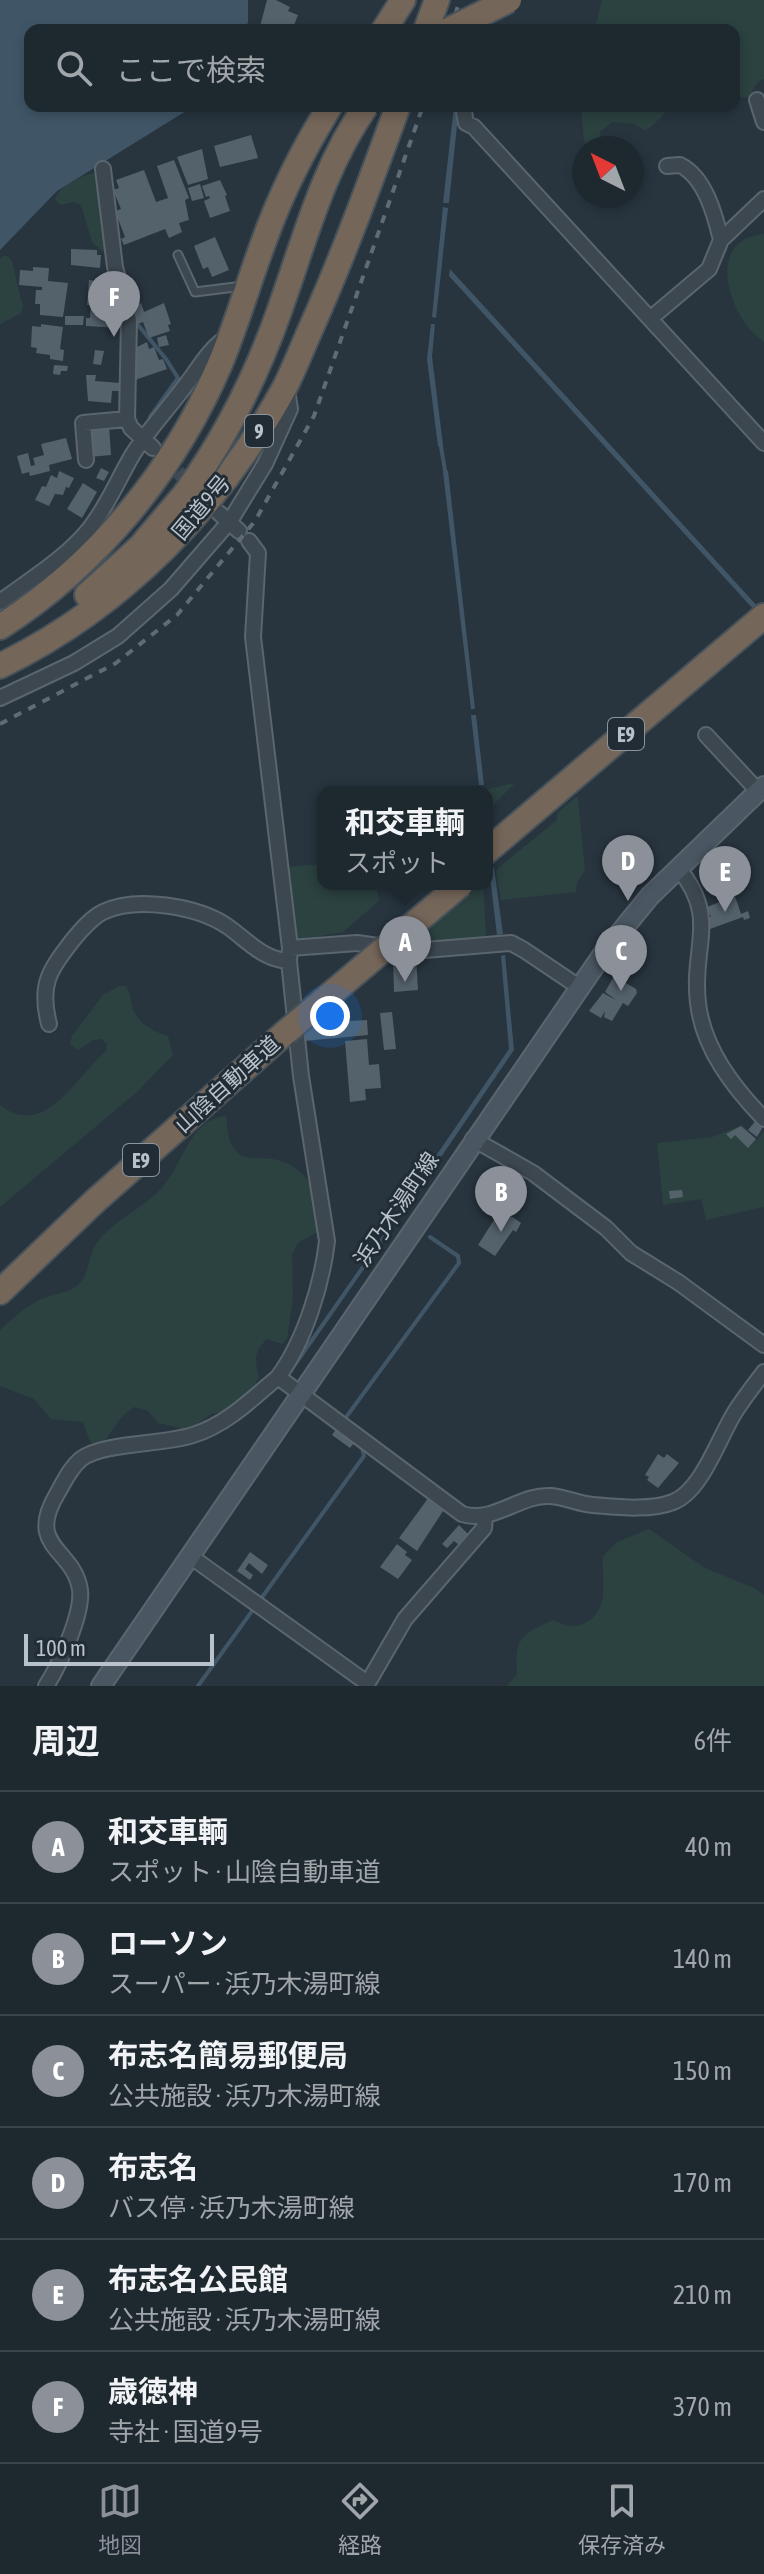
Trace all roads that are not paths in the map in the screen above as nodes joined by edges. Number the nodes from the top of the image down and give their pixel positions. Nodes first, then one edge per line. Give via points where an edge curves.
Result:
1 (437, 0) edge
2 (483, 0) edge
3 (509, 0) edge
4 (430, 24) edge
5 (439, 24) edge
6 (461, 24) edge
7 (757, 100) dead end
8 (326, 112) edge
9 (338, 112) edge
10 (349, 112) edge
11 (362, 112) edge
12 (396, 112) edge
13 (464, 112) edge
14 (764, 122) edge
15 (386, 138) junction
16 (667, 166) dead end
17 (103, 169) dead end
18 (764, 199) edge
19 (721, 240) junction
20 (178, 255) dead end
21 (249, 286) junction
22 (651, 318) junction
23 (232, 334) junction
24 (286, 385) junction
25 (127, 419) junction
26 (148, 443) junction
27 (764, 443) edge
28 (86, 460) dead end
29 (181, 490) junction
30 (234, 527) junction
31 (0, 602) edge
32 (764, 616) edge
33 (0, 627) edge
34 (764, 628) edge
35 (0, 640) edge
36 (0, 651) edge
37 (0, 666) edge
38 (0, 698) edge
39 (706, 735) dead end
40 (761, 789) edge
41 (493, 846) edge
42 (493, 857) edge
43 (678, 868) junction
44 (441, 890) edge
45 (454, 890) edge
46 (290, 954) junction
47 (579, 987) junction
48 (49, 1024) dead end
49 (284, 1026) junction
50 (764, 1119) edge
51 (473, 1139) junction
52 (0, 1276) edge
53 (0, 1292) edge
54 (764, 1345) edge
55 (764, 1372) edge
56 (278, 1377) junction
57 (300, 1393) junction
58 (485, 1517) junction
59 (190, 1556) junction
60 (367, 1685) edge
61 (46, 1686) edge
62 (101, 1686) edge

1 - 4 highway
2 - 5 highway
3 - 6 highway, bridge
7 - 14 street
8 - 21 highway via 278,204
9 - 15 highway
10 - 29 highway via 313,179 245,369
11 - 29 highway, bridge via 324,183 250,384 223,437
12 - 15 highway, 国道9号 / 9
13 - 22 street via 466,123
15 - 24 highway, 国道9号 / 9 via 343,257
16 - 19 street via 680,165 696,177
17 - 25 street via 115,267 129,320
18 - 19 street
19 - 22 street via 709,269
20 - 21 lane via 195,292
21 - 23 highway
22 - 27 street
23 - 26 street via 206,355
23 - 33 highway via 185,434 142,497 85,562
24 - 30 street via 290,409
24 - 37 highway, 国道9号 / 9 via 220,487 163,552 84,618
25 - 26 street
25 - 28 street via 83,423
26 - 31 street via 132,454 88,531
29 - 35 highway via 84,584
29 - 36 highway via 140,547 91,592
30 - 38 street via 118,636
30 - 46 street via 258,553 253,637
32 - 41 highway, E9
34 - 42 highway, E9
39 - 40 street
40 - 43 main road, 浜乃木湯町線
43 - 47 main road, 浜乃木湯町線 via 625,924
43 - 50 street via 700,905 697,991 703,1028 719,1064
44 - 49 highway, 山陰自動車道 / E9
45 - 49 highway, 山陰自動車道 / E9, bridge
46 - 47 street via 357,943 413,951 511,943
46 - 48 street via 271,958 227,926 186,908 117,907 86,925 47,978
46 - 56 street via 301,1076 327,1241 298,1345
47 - 51 main road, 浜乃木湯町線
49 - 52 highway, 山陰自動車道 / E9 via 87,1190
49 - 53 highway, 山陰自動車道 / E9
51 - 54 street via 533,1173 631,1253
51 - 57 main road, 浜乃木湯町線
55 - 58 street via 695,1484 680,1498 662,1505 628,1506 549,1496
56 - 57 street
56 - 61 street via 243,1407 192,1436 97,1451 71,1469 46,1512 45,1524 58,1554 76,1576 81,1604
57 - 58 street via 462,1514
57 - 59 main road, 浜乃木湯町線
58 - 60 street via 484,1528 405,1619
59 - 60 street
59 - 62 main road, 浜乃木湯町線

